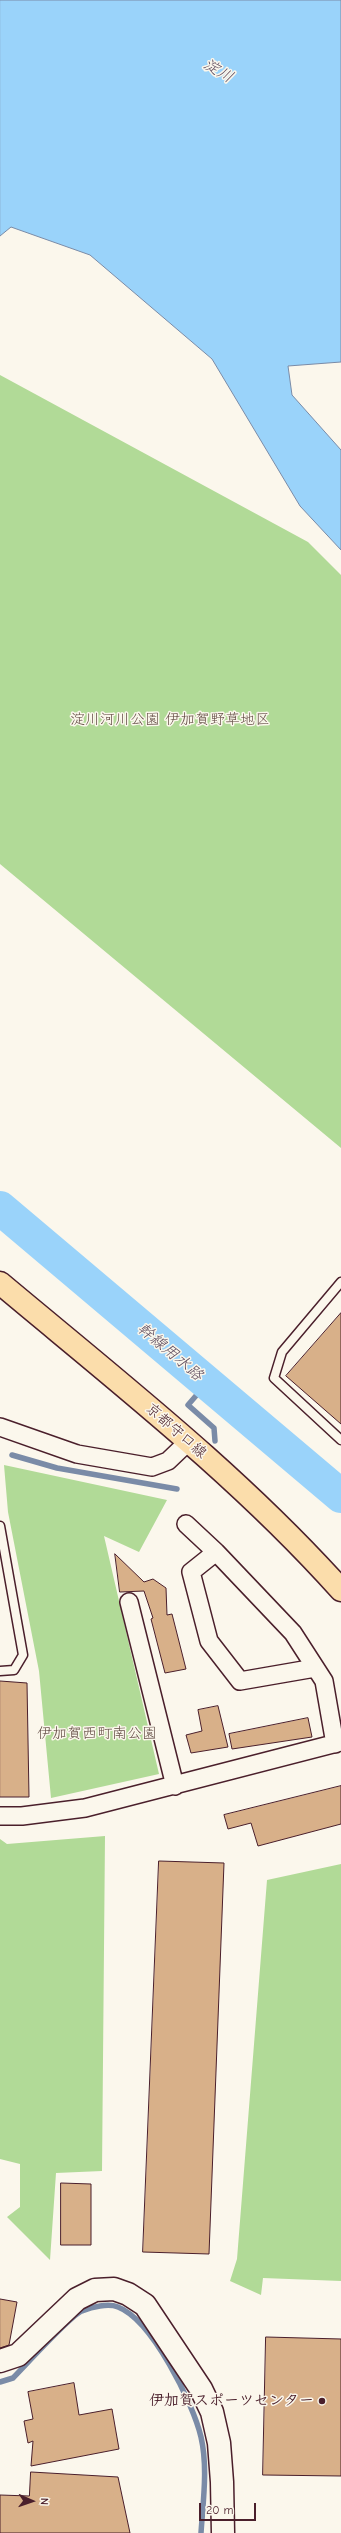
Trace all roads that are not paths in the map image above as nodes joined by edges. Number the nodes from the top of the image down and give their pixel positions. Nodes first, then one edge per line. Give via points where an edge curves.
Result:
1 (341, 1282) edge
2 (0, 1283) edge
3 (1, 1430) edge
4 (341, 1440) edge
5 (189, 1441) junction
6 (186, 1524) dead end
7 (0, 1526) edge
8 (216, 1552) junction
9 (341, 1590) edge
10 (129, 1602) dead end
11 (316, 1668) junction
12 (0, 1671) edge
13 (338, 1743) edge
14 (175, 1786) junction
15 (0, 1816) edge
16 (0, 2361) edge
17 (223, 2533) edge

1 - 4 lane via 282,1352 274,1378
2 - 5 main road, 京都守口線
3 - 5 street via 77,1454 152,1467 168,1461
5 - 9 main road, 京都守口線 via 295,1539
6 - 8 street
7 - 12 lane via 23,1655 14,1670
8 - 11 street via 293,1633
8 - 11 street via 191,1572 209,1641 240,1681
10 - 14 street
11 - 13 street via 324,1681
13 - 14 street
14 - 15 street via 85,1808 22,1816
16 - 17 street via 18,2356 77,2299 95,2290 114,2289 145,2304 201,2389 212,2412 219,2443

